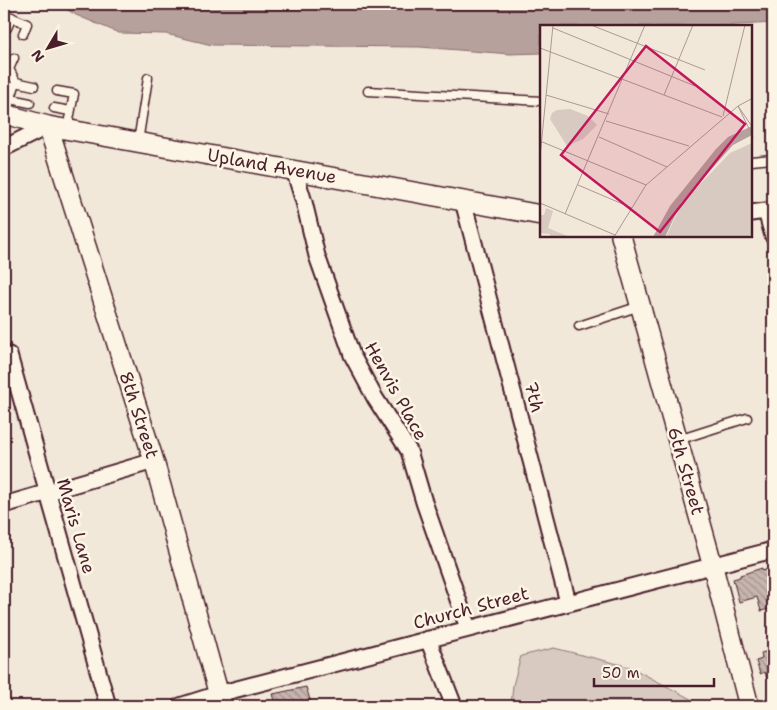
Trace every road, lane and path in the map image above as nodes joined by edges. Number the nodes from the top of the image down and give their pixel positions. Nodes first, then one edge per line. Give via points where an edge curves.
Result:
1 (4, 14) edge
2 (12, 18) junction
3 (7, 28) dead end
4 (23, 34) dead end
5 (14, 58) dead end
6 (6, 68) edge
7 (148, 78) dead end
8 (16, 82) junction
9 (34, 86) dead end
10 (57, 91) dead end
11 (368, 91) dead end
12 (540, 101) edge
13 (30, 103) dead end
14 (54, 108) dead end
15 (7, 109) edge
16 (68, 121) junction
17 (48, 126) junction
18 (138, 142) junction
19 (4, 148) edge
20 (773, 159) edge
21 (752, 162) edge
22 (294, 170) junction
23 (463, 201) junction
24 (770, 210) edge
25 (752, 213) edge
26 (540, 216) edge
27 (773, 236) edge
28 (622, 238) edge
29 (640, 306) junction
30 (580, 326) dead end
31 (9, 355) dead end
32 (747, 418) dead end
33 (678, 440) junction
34 (154, 461) junction
35 (47, 493) junction
36 (4, 505) edge
37 (773, 550) edge
38 (713, 567) junction
39 (568, 602) junction
40 (468, 628) junction
41 (428, 639) junction
42 (220, 700) edge
43 (108, 706) edge
44 (180, 706) edge
45 (454, 706) edge
46 (749, 706) edge

1 - 2 lane
2 - 3 lane
2 - 4 lane via 28,24
5 - 6 lane
6 - 8 lane
7 - 18 lane
8 - 9 lane
8 - 15 lane
10 - 16 lane via 74,94
11 - 12 lane
13 - 15 lane
14 - 16 lane
15 - 17 street, Upland Avenue
16 - 17 street, Upland Avenue
16 - 18 street, Upland Avenue
17 - 19 street
17 - 34 street, 8th Street
18 - 22 street, Upland Avenue
20 - 21 lane
22 - 23 street, Upland Avenue
22 - 40 street, Henvis Place via 316,256 352,355 409,450
23 - 26 street, Upland Avenue
23 - 39 street, 7th
24 - 25 street
24 - 27 street
28 - 29 street, 6th Street
29 - 30 lane
29 - 33 street, 6th Street
31 - 35 street, Maris Lane
32 - 33 lane
33 - 38 street, 6th Street
34 - 35 street
34 - 42 street, 8th Street
35 - 36 street
35 - 43 street, Maris Lane
37 - 38 street, Church Street
38 - 39 street, Church Street
38 - 46 street, 6th Street
39 - 40 street, Church Street
40 - 41 street, Church Street
41 - 42 street, Church Street
41 - 45 street
42 - 44 street, Church Street

